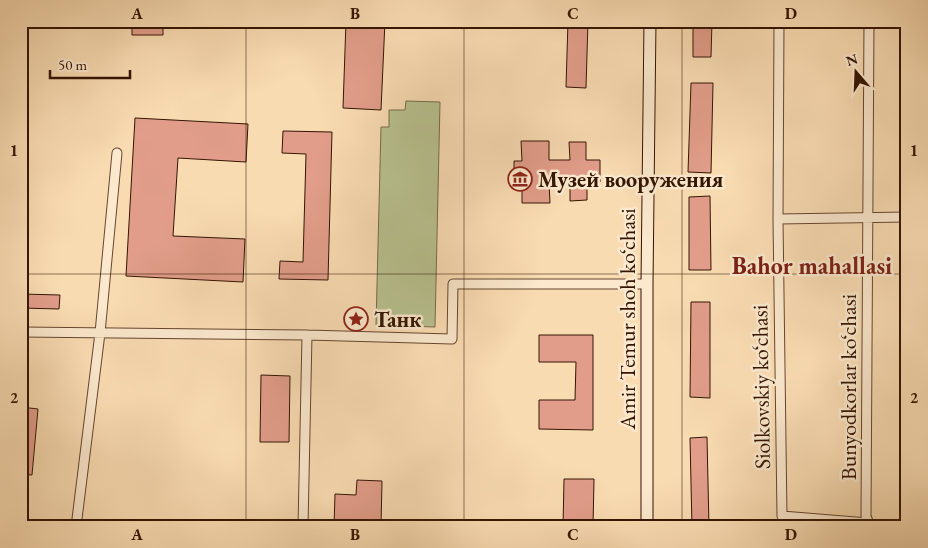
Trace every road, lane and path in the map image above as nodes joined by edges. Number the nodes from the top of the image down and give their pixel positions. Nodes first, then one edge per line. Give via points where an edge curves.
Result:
1 (650, 21) edge
2 (780, 21) edge
3 (869, 21) edge
4 (117, 153) dead end
5 (868, 217) junction
6 (907, 217) edge
7 (778, 219) junction
8 (647, 284) junction
9 (21, 332) edge
10 (100, 333) junction
11 (307, 335) junction
12 (869, 525) edge
13 (76, 527) edge
14 (303, 527) edge
15 (647, 527) edge

1 - 8 main road, Amir Temur shoh ko‘chasi
2 - 7 street, Siolkovskiy ko‘chasi
3 - 5 street, Bunyodkorlar ko‘chasi
4 - 10 street
5 - 6 street
5 - 7 street
5 - 12 street, Bunyodkorlar ko‘chasi via 866,516
7 - 12 street, Siolkovskiy ko‘chasi via 782,516
8 - 11 street via 453,284 452,339
8 - 15 main road, Amir Temur shoh ko‘chasi
9 - 10 street
10 - 11 street
10 - 13 street
11 - 14 street

